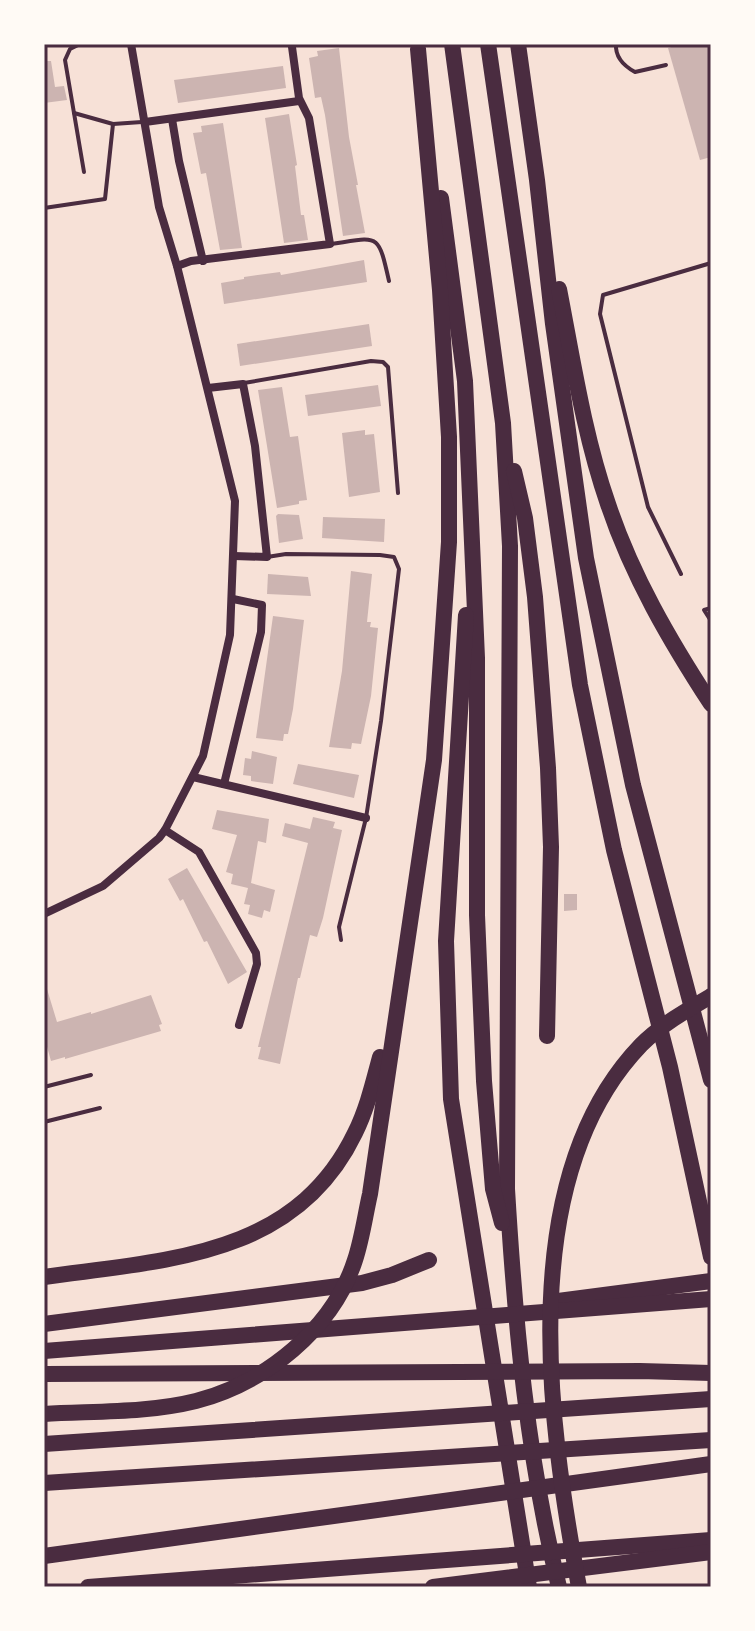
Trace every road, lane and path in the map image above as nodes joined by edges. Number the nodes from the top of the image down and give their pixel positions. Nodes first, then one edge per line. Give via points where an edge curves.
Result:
1 (80, 44) edge
2 (131, 44) edge
3 (452, 44) edge
4 (488, 44) edge
5 (518, 44) edge
6 (616, 44) edge
7 (292, 47) dead end
8 (418, 47) edge
9 (666, 65) dead end
10 (299, 101) junction
11 (74, 113) junction
12 (172, 119) junction
13 (145, 122) junction
14 (113, 124) junction
15 (84, 172) dead end
16 (537, 180) junction
17 (44, 208) edge
18 (330, 244) junction
19 (203, 261) junction
20 (711, 263) edge
21 (177, 266) junction
22 (389, 281) dead end
23 (243, 384) junction
24 (208, 388) junction
25 (503, 423) junction
26 (398, 493) dead end
27 (472, 538) junction
28 (234, 556) junction
29 (267, 557) junction
30 (681, 574) dead end
31 (233, 599) junction
32 (711, 608) edge
33 (711, 621) edge
34 (711, 704) edge
35 (193, 777) junction
36 (224, 784) junction
37 (366, 818) junction
38 (165, 830) junction
39 (44, 914) edge
40 (341, 940) dead end
41 (401, 974) junction
42 (711, 996) edge
43 (239, 1025) dead end
44 (547, 1036) dead end
45 (91, 1075) dead end
46 (711, 1080) edge
47 (44, 1087) edge
48 (100, 1108) dead end
49 (44, 1122) edge
50 (710, 1252) edge
51 (429, 1260) dead end
52 (512, 1264) junction
53 (44, 1277) edge
54 (711, 1281) edge
55 (711, 1299) edge
56 (432, 1320) junction
57 (44, 1324) edge
58 (44, 1351) edge
59 (711, 1373) edge
60 (44, 1374) edge
61 (711, 1399) edge
62 (44, 1414) edge
63 (711, 1440) edge
64 (44, 1444) edge
65 (711, 1464) edge
66 (44, 1483) edge
67 (711, 1540) edge
68 (711, 1552) edge
69 (44, 1556) edge
70 (88, 1587) edge
71 (433, 1587) edge
72 (529, 1587) edge
73 (559, 1587) edge
74 (579, 1587) edge

1 - 11 lane via 65,60
2 - 13 street
3 - 25 highway
4 - 50 highway via 580,685
5 - 16 highway
6 - 9 lane via 623,66 635,72
7 - 10 street
8 - 27 highway via 465,381
8 - 41 highway via 440,290 449,542 434,760
10 - 12 street
10 - 18 street via 309,118
11 - 14 lane
11 - 15 lane
12 - 13 street
12 - 19 street
13 - 14 lane
13 - 21 street via 159,207
14 - 17 lane via 105,199
16 - 34 highway via 587,432 608,504 664,630
16 - 46 highway via 586,558 633,785
18 - 19 street
18 - 22 lane via 377,241
19 - 21 street
20 - 30 lane via 603,295 600,314 648,507
21 - 24 street
23 - 24 street
23 - 26 lane via 383,362 388,367
23 - 29 street
24 - 28 street via 235,501
25 - 44 highway via 527,531 548,768
25 - 52 highway via 510,546 507,1189
27 - 52 highway via 484,1081 493,1189
27 - 72 highway via 446,941 451,1099
28 - 29 street
28 - 31 street
29 - 37 lane via 394,557 399,569
31 - 35 street via 203,756
31 - 36 street via 262,605 261,632
32 - 33 lane via 704,610
35 - 36 street
35 - 38 street
36 - 37 street
37 - 40 lane via 339,927
38 - 39 street via 103,886
38 - 43 street via 199,852 256,953
41 - 53 highway via 356,1132 332,1172 300,1205 259,1232 200,1254
41 - 62 highway via 370,1194 355,1262 322,1319 285,1356 224,1393 161,1407
42 - 74 highway via 643,1043 618,1073 596,1107 566,1183 557,1223 552,1380 564,1506
45 - 47 lane
48 - 49 lane
51 - 57 highway via 346,1285
52 - 73 highway via 534,1464
54 - 56 highway
55 - 56 highway
56 - 58 highway
59 - 60 highway
61 - 64 highway
63 - 66 highway
65 - 69 highway
67 - 70 highway
68 - 71 highway

